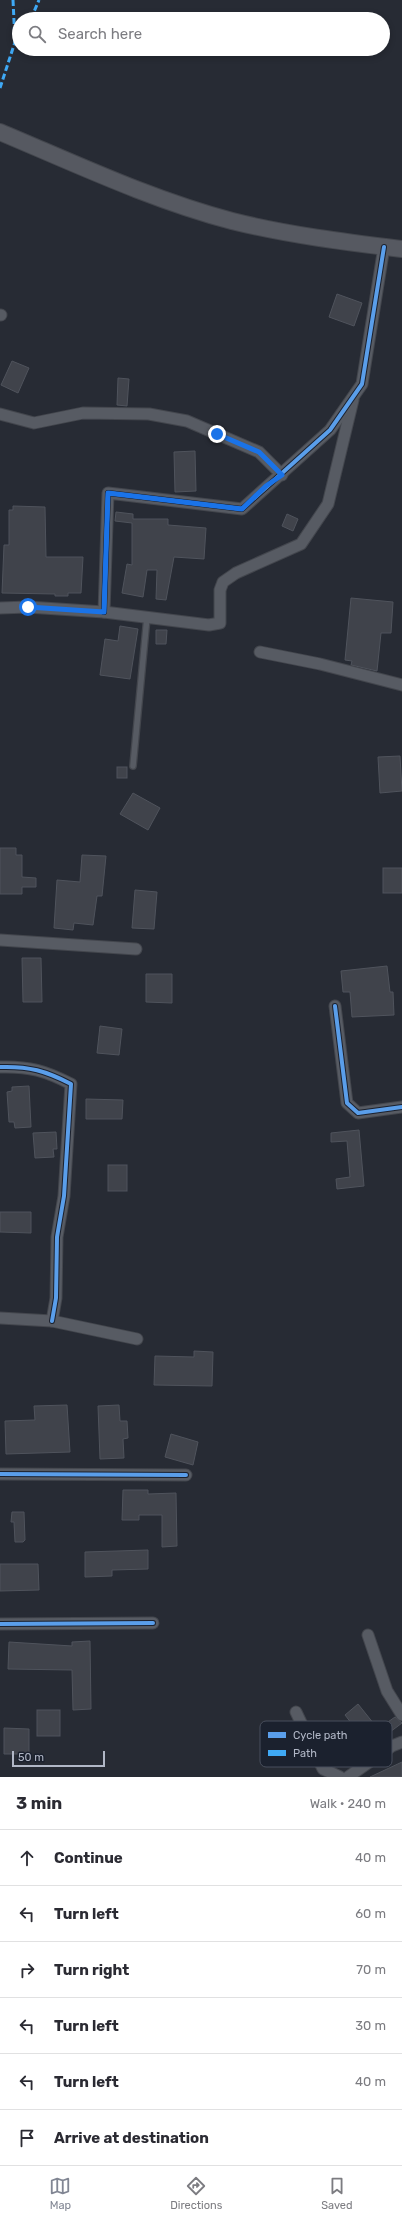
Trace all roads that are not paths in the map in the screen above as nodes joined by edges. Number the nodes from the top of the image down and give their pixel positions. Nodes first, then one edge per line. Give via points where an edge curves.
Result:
1 (0, 132) edge
2 (384, 247) junction
3 (402, 249) edge
4 (354, 395) junction
5 (0, 414) edge
6 (282, 475) junction
7 (0, 608) edge
8 (104, 612) junction
9 (147, 618) junction
10 (260, 652) dead end
11 (402, 685) edge
12 (133, 766) dead end
13 (0, 940) edge
14 (136, 949) dead end
15 (335, 1006) dead end
16 (0, 1067) edge
17 (402, 1107) edge
18 (0, 1318) edge
19 (52, 1321) junction
20 (137, 1338) dead end
21 (0, 1474) edge
22 (186, 1476) dead end
23 (153, 1623) dead end
24 (0, 1624) edge
25 (368, 1635) dead end
26 (296, 1712) dead end
27 (402, 1715) edge
28 (300, 1721) edge
29 (402, 1742) edge
30 (392, 1746) edge
31 (322, 1767) edge
32 (362, 1767) edge
33 (340, 1777) edge
34 (348, 1777) edge

1 - 2 main road via 157,197 231,221 305,237
2 - 3 main road
2 - 4 street via 362,384
4 - 6 street via 330,430
4 - 9 street via 328,504 301,544 236,573 223,582 220,590 220,623 209,625
5 - 6 street via 34,423 83,412 149,414 187,421 259,452
6 - 8 street via 242,509 108,493
7 - 8 street via 28,607
8 - 9 street
9 - 12 lane
10 - 11 street
13 - 14 street
15 - 17 street via 347,1103 358,1113
16 - 19 street via 23,1066 49,1073 71,1084 64,1196 57,1237 56,1298
18 - 19 street
19 - 20 street
21 - 22 street
23 - 24 street
25 - 27 street via 387,1691
26 - 28 street
29 - 30 street
31 - 33 street
32 - 34 street

